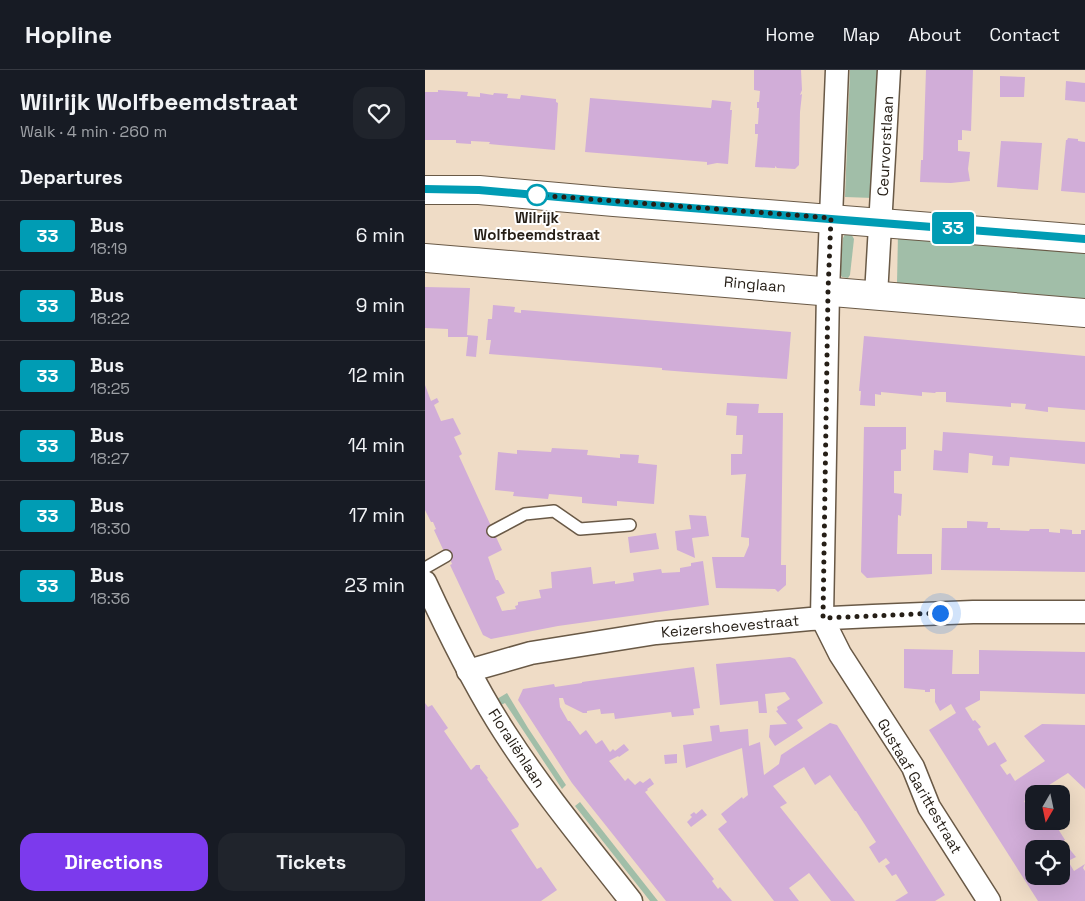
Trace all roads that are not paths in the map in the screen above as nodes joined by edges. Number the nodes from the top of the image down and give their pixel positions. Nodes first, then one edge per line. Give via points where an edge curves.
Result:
1 (837, 70) edge
2 (889, 70) edge
3 (425, 190) edge
4 (831, 218) junction
5 (880, 222) junction
6 (1085, 239) edge
7 (425, 258) edge
8 (828, 291) junction
9 (876, 295) junction
10 (1085, 313) edge
11 (630, 525) dead end
12 (493, 532) dead end
13 (446, 556) dead end
14 (425, 568) edge
15 (425, 582) edge
16 (1085, 612) edge
17 (823, 618) junction
18 (469, 671) junction
19 (631, 901) edge
20 (989, 901) edge

1 - 4 street
2 - 5 street, Ceurvorstlaan
3 - 4 street via 479,190
4 - 5 street
4 - 8 street
5 - 6 street
5 - 9 street, Ceurvorstlaan
7 - 8 street, Ringlaan
8 - 9 street, Ringlaan
8 - 17 street
9 - 10 street, Ringlaan
11 - 12 lane via 580,529 554,511 525,514
13 - 14 lane
15 - 18 street, Floraliënlaan
16 - 17 street, Keizershoevestraat via 973,612
17 - 18 street, Keizershoevestraat via 656,633 531,653
17 - 20 street, Gustaaf Garittestraat via 841,654 913,767 929,807
18 - 19 street, Floraliënlaan via 505,733 547,794

